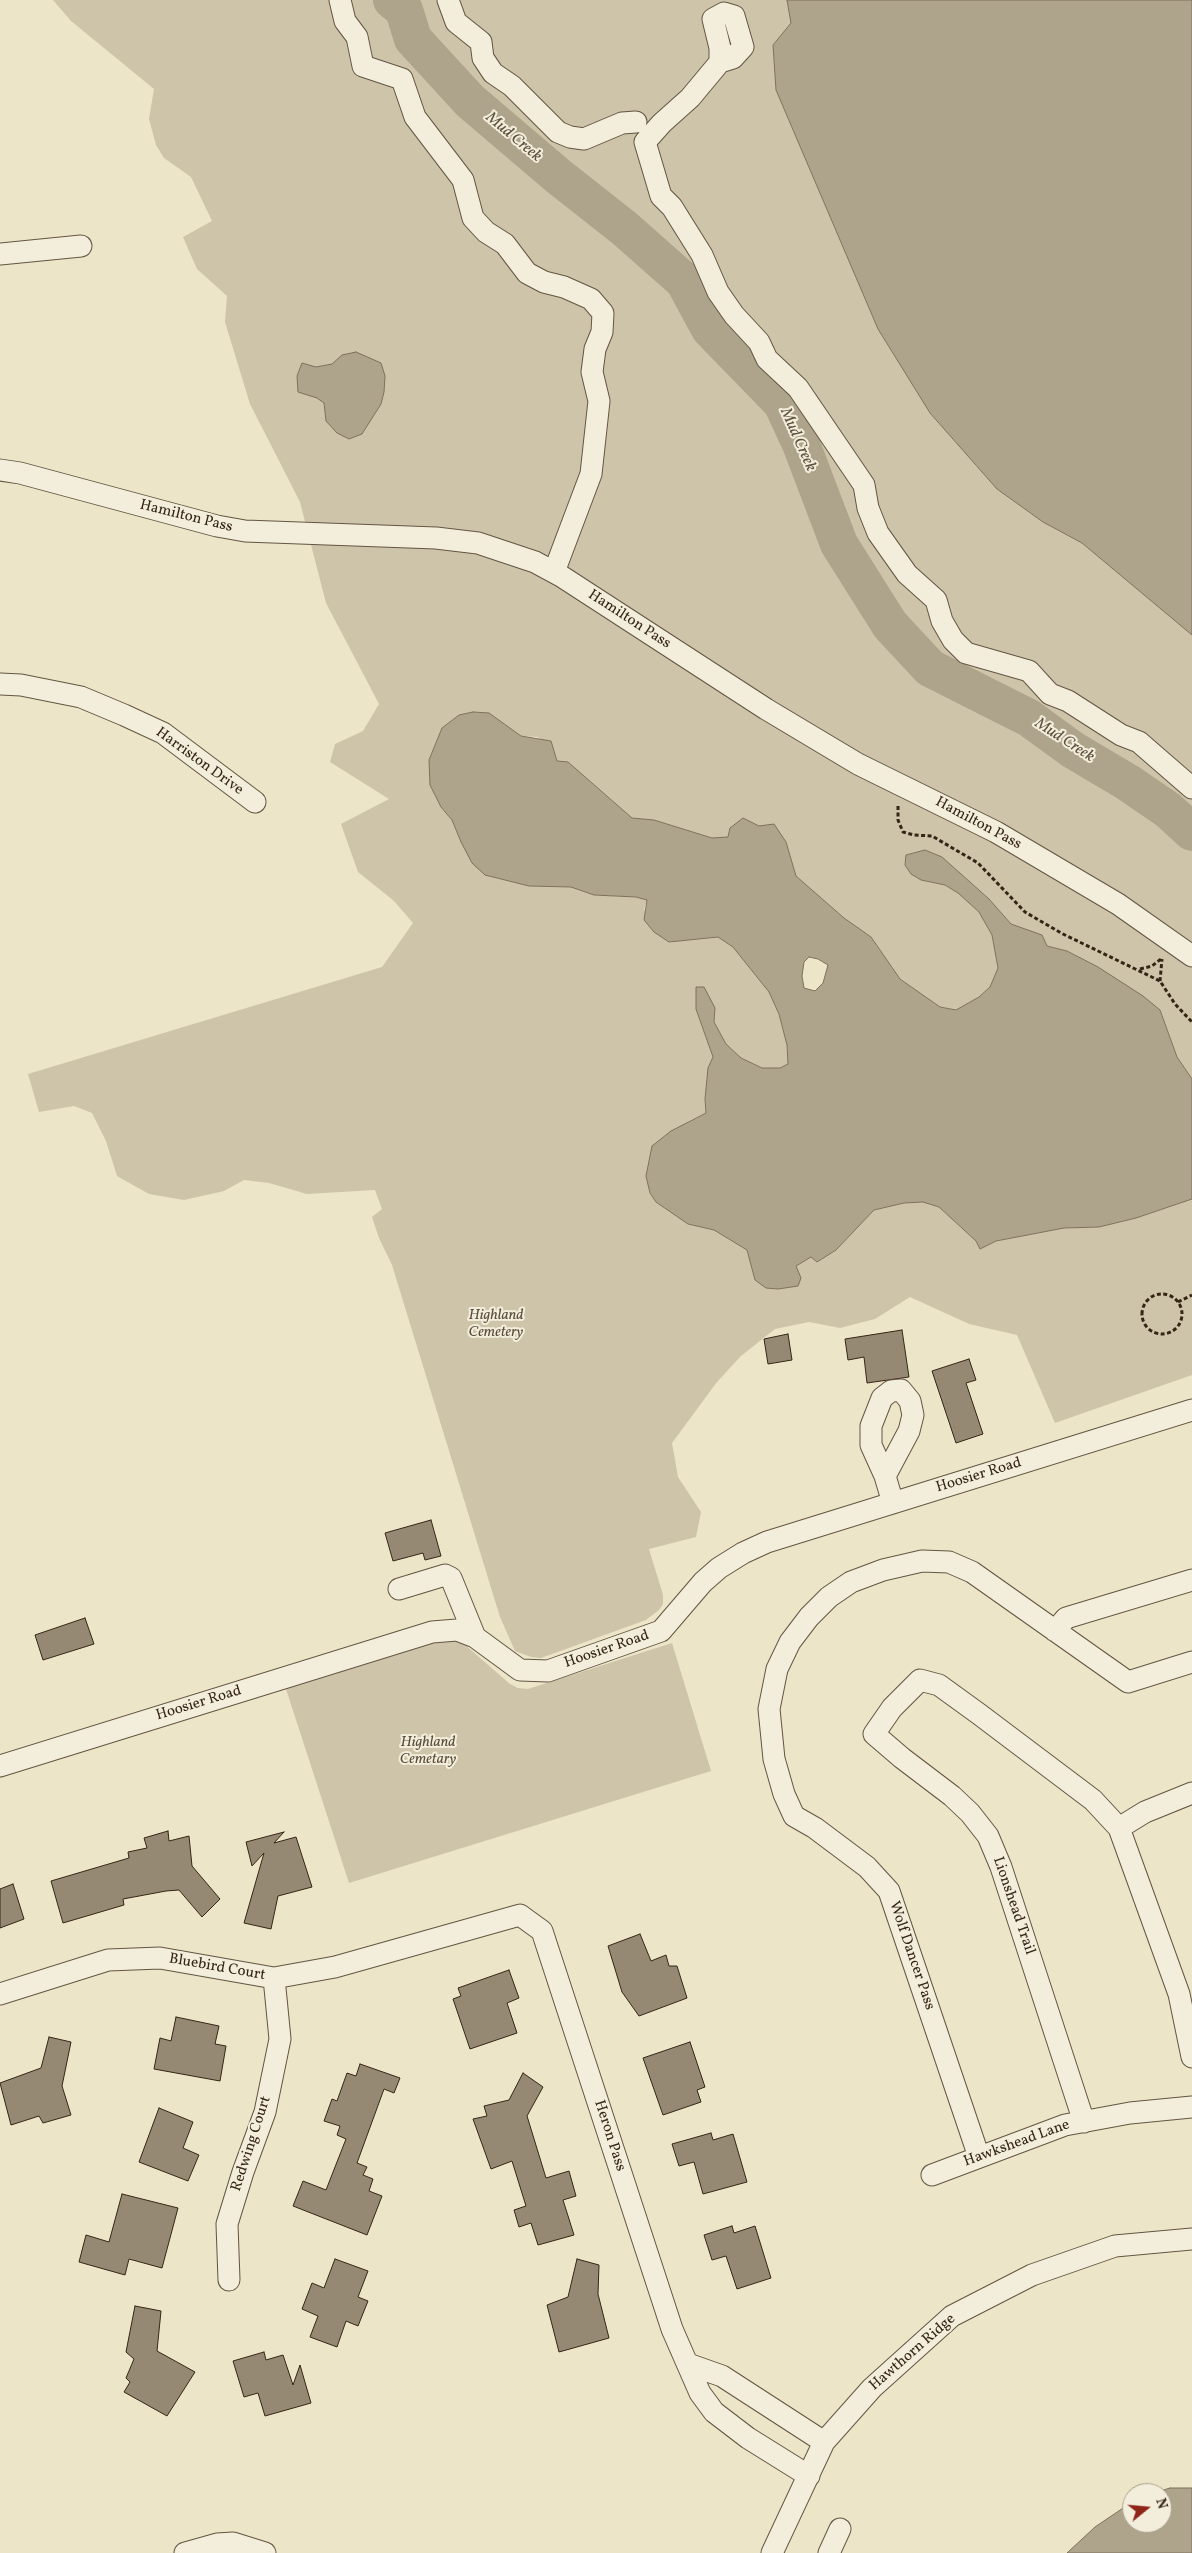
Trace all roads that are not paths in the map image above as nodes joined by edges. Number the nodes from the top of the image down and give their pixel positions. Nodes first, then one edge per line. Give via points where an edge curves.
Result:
1 (340, 0) edge
2 (448, 0) edge
3 (720, 62) dead end
4 (636, 122) junction
5 (662, 123) junction
6 (645, 142) junction
7 (81, 246) dead end
8 (0, 254) edge
9 (0, 470) edge
10 (554, 572) junction
11 (0, 684) edge
12 (1192, 788) edge
13 (255, 802) dead end
14 (1192, 956) edge
15 (1192, 1410) edge
16 (886, 1476) dead end
17 (893, 1503) junction
18 (1192, 1580) edge
19 (399, 1588) dead end
20 (1055, 1631) junction
21 (475, 1637) junction
22 (1192, 1662) edge
23 (0, 1766) edge
24 (1192, 1793) edge
25 (1119, 1828) junction
26 (520, 1915) joint
27 (274, 1978) junction
28 (0, 1994) edge
29 (1192, 2057) edge
30 (1192, 2107) edge
31 (1084, 2122) junction
32 (979, 2158) junction
33 (932, 2175) dead end
34 (1192, 2239) edge
35 (229, 2280) dead end
36 (688, 2364) junction
37 (824, 2442) junction
38 (810, 2476) junction
39 (840, 2529) dead end
40 (185, 2553) edge
41 (265, 2553) edge
42 (772, 2553) edge
43 (829, 2553) edge

1 - 10 street via 344,21 357,37 363,66 402,79 415,118 463,180 473,218 486,232 505,244 527,273 591,299 603,313 592,372 599,401 591,474
2 - 4 street via 456,22 481,42 483,58 493,73 517,91 558,132 584,139 622,123
3 - 5 street via 690,98
4 - 5 street
4 - 6 street
5 - 6 street
6 - 12 street via 661,196 672,207 702,255 718,292 734,316 759,342 767,359 798,388 864,485 868,508 878,533 907,574 936,600 942,621 953,640 966,653 1029,671 1050,694 1139,742
7 - 8 street
9 - 10 street, Hamilton Pass via 244,531 478,542
10 - 14 street, Hamilton Pass via 858,764 996,832 1110,899
11 - 13 street, Harriston Drive via 81,697 163,733
15 - 17 street, Hoosier Road
16 - 17 street
17 - 21 street, Hoosier Road via 767,1542 742,1553 703,1582 661,1631 548,1670 520,1670
18 - 20 street via 1066,1618
19 - 21 street via 445,1575 452,1578
20 - 22 street, Wolf Dancer Pass via 1128,1682
20 - 32 street, Wolf Dancer Pass via 972,1572 949,1562 922,1560 883,1570 851,1582 829,1597 809,1617 790,1642 777,1669 769,1709 774,1759 794,1816 867,1867 889,1891
21 - 23 street, Hoosier Road via 457,1630 432,1632
24 - 25 street via 1144,1812
25 - 29 street via 1179,1994
25 - 31 street, Lionshead Trail via 1093,1800 938,1685 920,1680 892,1708 874,1734 952,1796 988,1836
26 - 27 street, Bluebird Court via 335,1967
26 - 36 street, Heron Pass via 542,1931 672,2329
27 - 28 street, Bluebird Court via 160,1958 108,1960
27 - 35 street, Redwing Court via 280,2039 265,2112 227,2224
30 - 31 street, Hawkshead Lane via 1130,2113
31 - 32 street, Hawkshead Lane via 1065,2125
32 - 33 street, Hawkshead Lane
34 - 37 street, Hawthorn Ridge via 1115,2246 1032,2275 952,2316 872,2388
36 - 37 street via 722,2376
36 - 38 street, Heron Pass via 700,2393 714,2412 748,2438
37 - 38 street, Hawthorn Ridge
38 - 42 street, Hawthorn Ridge
39 - 43 street
40 - 41 street via 217,2544 234,2544

